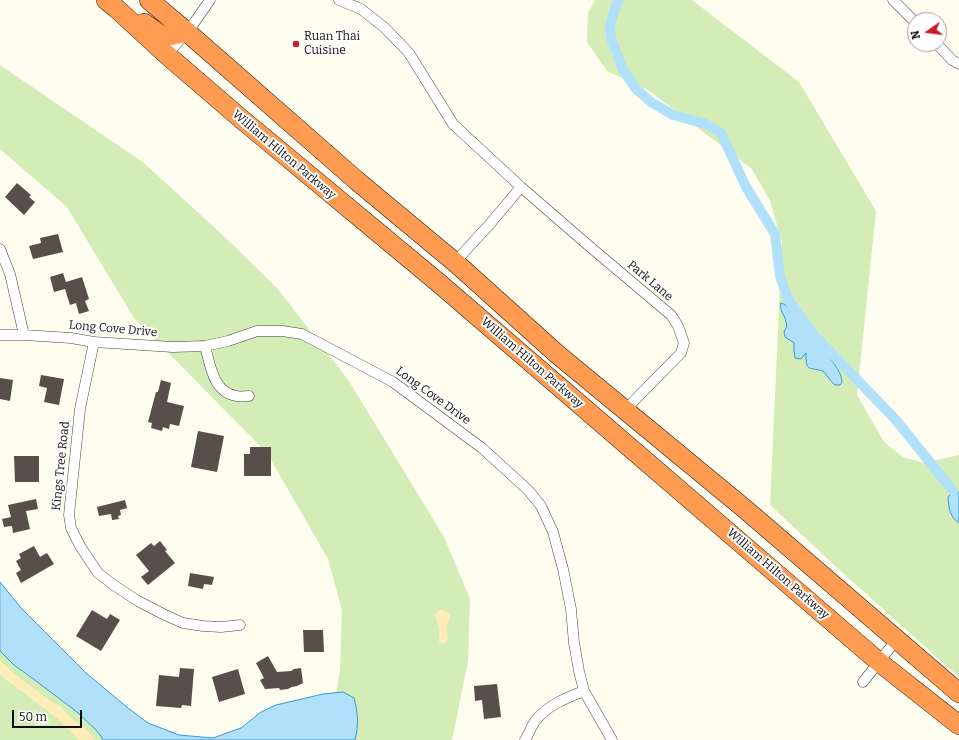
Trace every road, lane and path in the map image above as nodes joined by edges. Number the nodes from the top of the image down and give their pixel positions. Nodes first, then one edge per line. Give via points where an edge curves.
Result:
1 (106, 0) edge
2 (110, 0) edge
3 (149, 0) edge
4 (210, 0) edge
5 (339, 0) edge
6 (893, 0) edge
7 (907, 14) edge
8 (187, 32) junction
9 (944, 52) edge
10 (167, 55) junction
11 (959, 64) edge
12 (521, 186) junction
13 (373, 229) junction
14 (0, 249) edge
15 (455, 262) junction
16 (0, 335) edge
17 (24, 335) junction
18 (94, 342) junction
19 (205, 346) junction
20 (249, 396) dead end
21 (626, 410) junction
22 (240, 625) dead end
23 (897, 639) junction
24 (879, 662) junction
25 (863, 682) dead end
26 (584, 690) junction
27 (959, 693) edge
28 (959, 725) edge
29 (526, 740) edge
30 (612, 740) edge

1 - 10 highway, William Hilton Parkway
2 - 8 highway via 164,37
3 - 8 highway, William Hilton Parkway
4 - 8 street
5 - 12 street, Park Lane via 361,9 409,52 453,124
6 - 7 street
8 - 10 street
8 - 15 highway, William Hilton Parkway via 356,180
9 - 11 street
10 - 13 highway, William Hilton Parkway
12 - 15 street
12 - 21 street, Park Lane via 671,315 678,326 684,343 681,353
13 - 15 highway via 432,269
13 - 24 highway, William Hilton Parkway
14 - 17 street via 10,274
15 - 21 highway, William Hilton Parkway via 557,354
16 - 17 street, Long Cove Drive
17 - 18 street, Long Cove Drive
18 - 19 street, Long Cove Drive via 173,347
18 - 22 street, Kings Tree Road via 80,409 69,515 71,528 80,546 98,573 132,597 163,614 183,623 202,626
19 - 20 street via 216,383 225,392 236,396
19 - 26 street, Long Cove Drive via 257,331 302,334 394,382 482,448 528,490 541,506 553,532 571,609 578,671
21 - 23 highway, William Hilton Parkway
23 - 24 street
23 - 27 highway, William Hilton Parkway
24 - 25 street
24 - 28 highway, William Hilton Parkway
26 - 29 street via 549,707 535,721
26 - 30 street, Long Cove Drive

